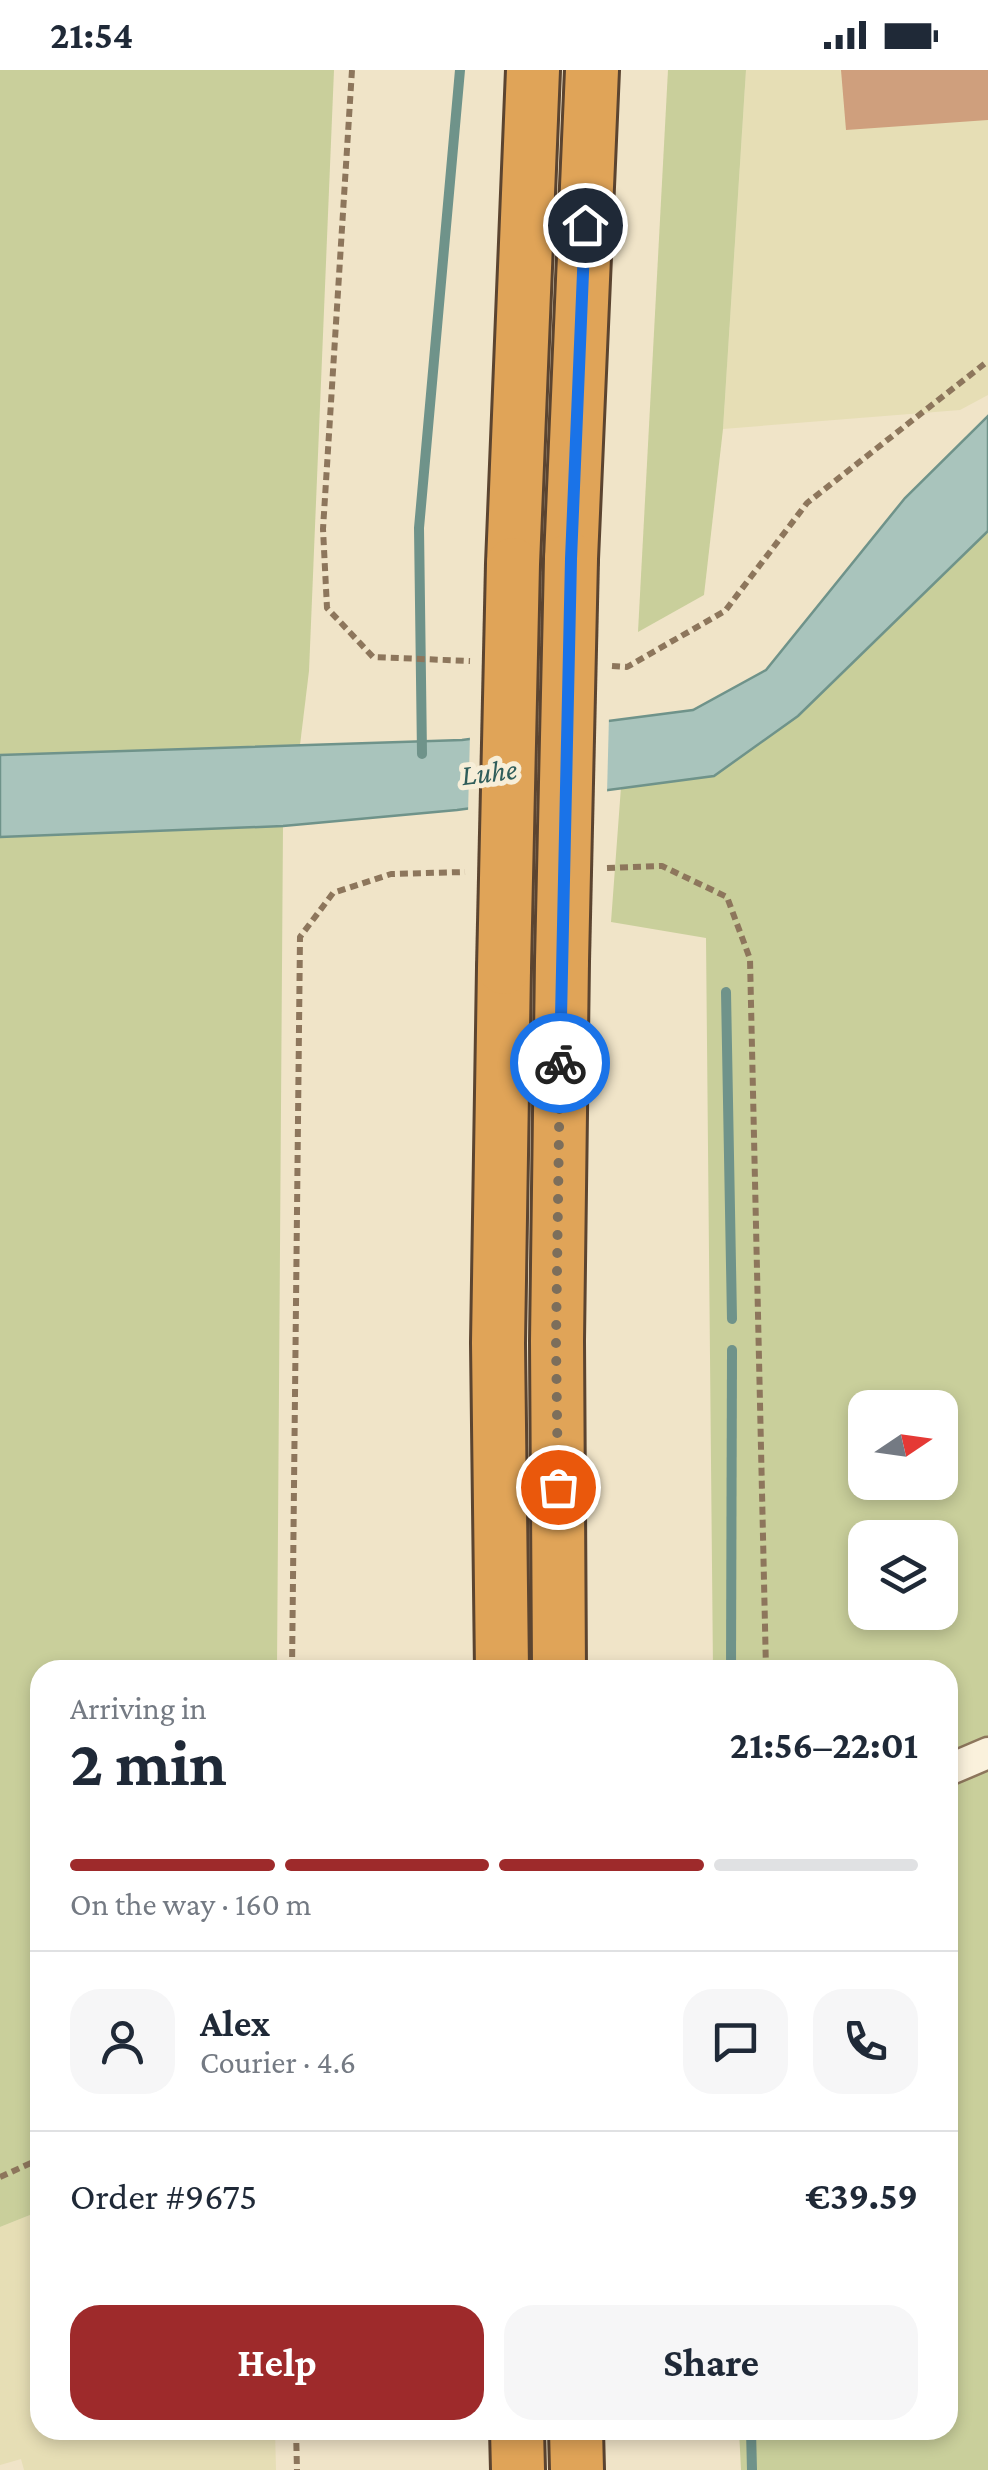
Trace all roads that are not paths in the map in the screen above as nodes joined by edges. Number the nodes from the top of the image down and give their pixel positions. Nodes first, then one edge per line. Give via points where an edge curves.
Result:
1 (533, 70) edge
2 (592, 70) edge
3 (502, 1660) edge
4 (559, 1660) edge
5 (988, 1753) edge
6 (958, 1766) edge
7 (517, 2440) edge
8 (576, 2440) edge
9 (518, 2470) edge
10 (578, 2470) edge

1 - 3 highway, bridge via 504,968
2 - 4 highway, bridge via 562,961
5 - 6 street
7 - 9 highway
8 - 10 highway

